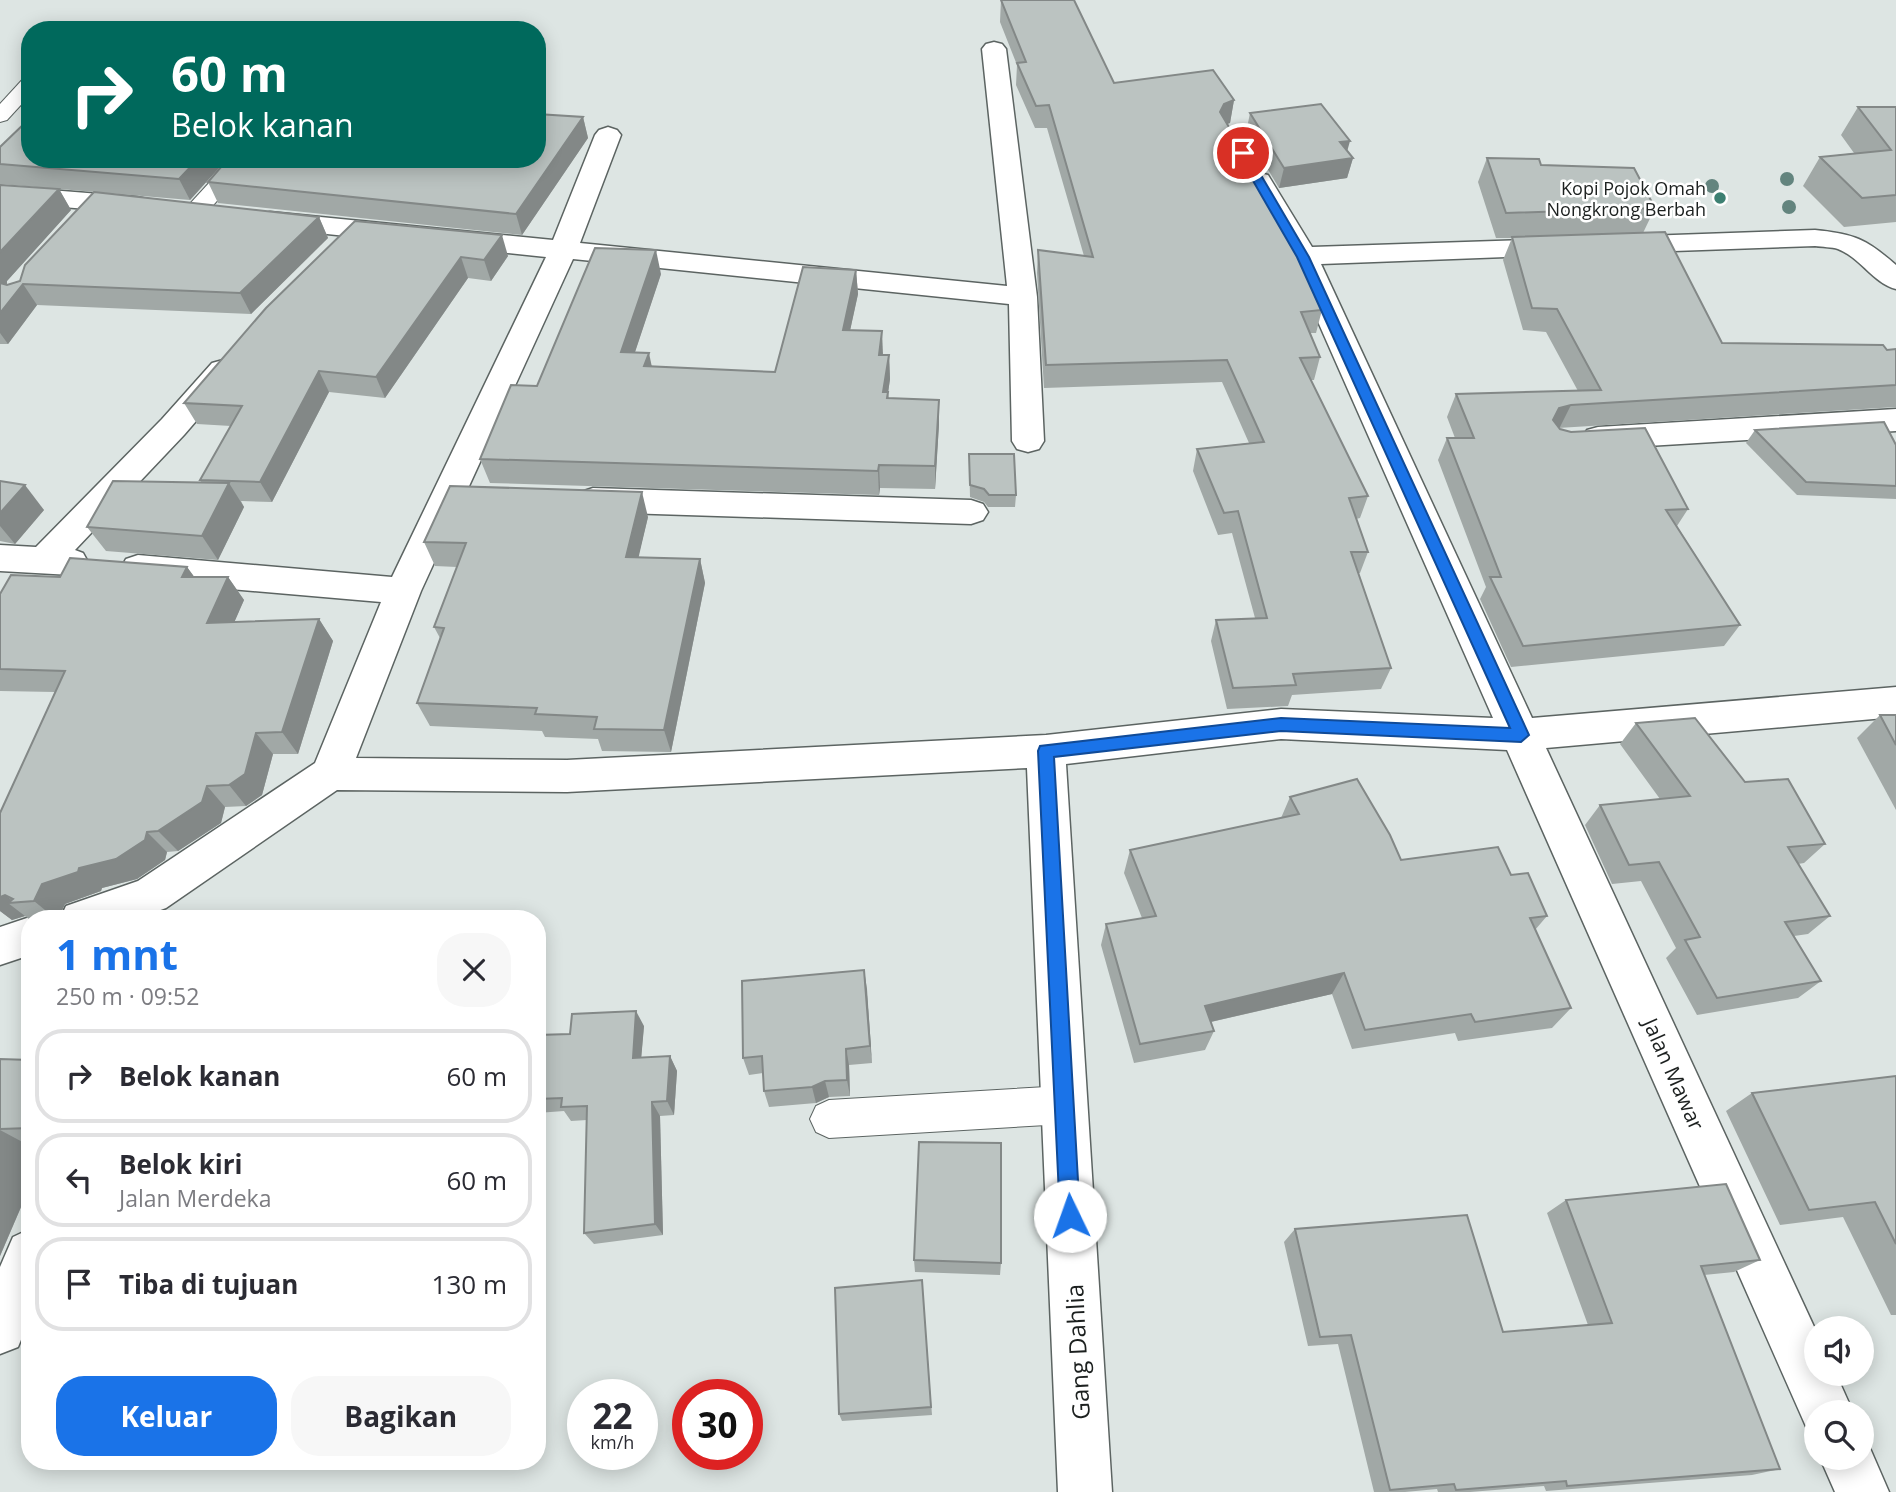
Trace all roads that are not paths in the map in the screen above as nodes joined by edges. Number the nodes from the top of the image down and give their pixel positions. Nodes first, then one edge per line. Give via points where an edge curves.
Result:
1 (994, 49) dead end
2 (21, 93) edge
3 (0, 116) edge
4 (608, 135) dead end
5 (1244, 155) edge
6 (239, 168) edge
7 (0, 194) edge
8 (98, 201) junction
9 (221, 215) junction
10 (79, 222) edge
11 (356, 230) junction
12 (563, 250) junction
13 (329, 257) edge
14 (1303, 257) junction
15 (1896, 280) edge
16 (1023, 297) junction
17 (240, 349) edge
18 (1896, 420) edge
19 (1574, 440) edge
20 (1028, 441) dead end
21 (558, 499) edge
22 (971, 512) dead end
23 (0, 558) edge
24 (46, 560) junction
25 (403, 591) junction
26 (1896, 702) edge
27 (1521, 735) junction
28 (1046, 751) junction
29 (330, 774) junction
30 (147, 907) edge
31 (21, 939) edge
32 (0, 946) edge
33 (1064, 1105) junction
34 (829, 1119) dead end
35 (21, 1276) edge
36 (0, 1329) edge
37 (1822, 1400) edge
38 (1852, 1470) edge
39 (1085, 1492) edge
40 (1862, 1492) edge

1 - 16 street
2 - 3 lane
4 - 12 street
5 - 14 street, Jalan Mawar
6 - 9 lane
7 - 8 street
8 - 9 street
8 - 10 street
9 - 11 street
11 - 12 street
11 - 13 street
12 - 16 street
12 - 25 street via 461,496
14 - 15 street via 1815,238 1843,241 1866,253
14 - 27 street, Jalan Mawar
16 - 20 street
17 - 24 street
18 - 19 street
21 - 22 street
23 - 24 street
24 - 25 street
25 - 29 street
26 - 27 street
27 - 28 street via 1281,724
27 - 37 street, Jalan Mawar
28 - 29 street via 566,776
28 - 33 street, Gang Dahlia
29 - 30 street
31 - 32 street
33 - 34 lane
33 - 39 street, Gang Dahlia
35 - 36 street
38 - 40 street

